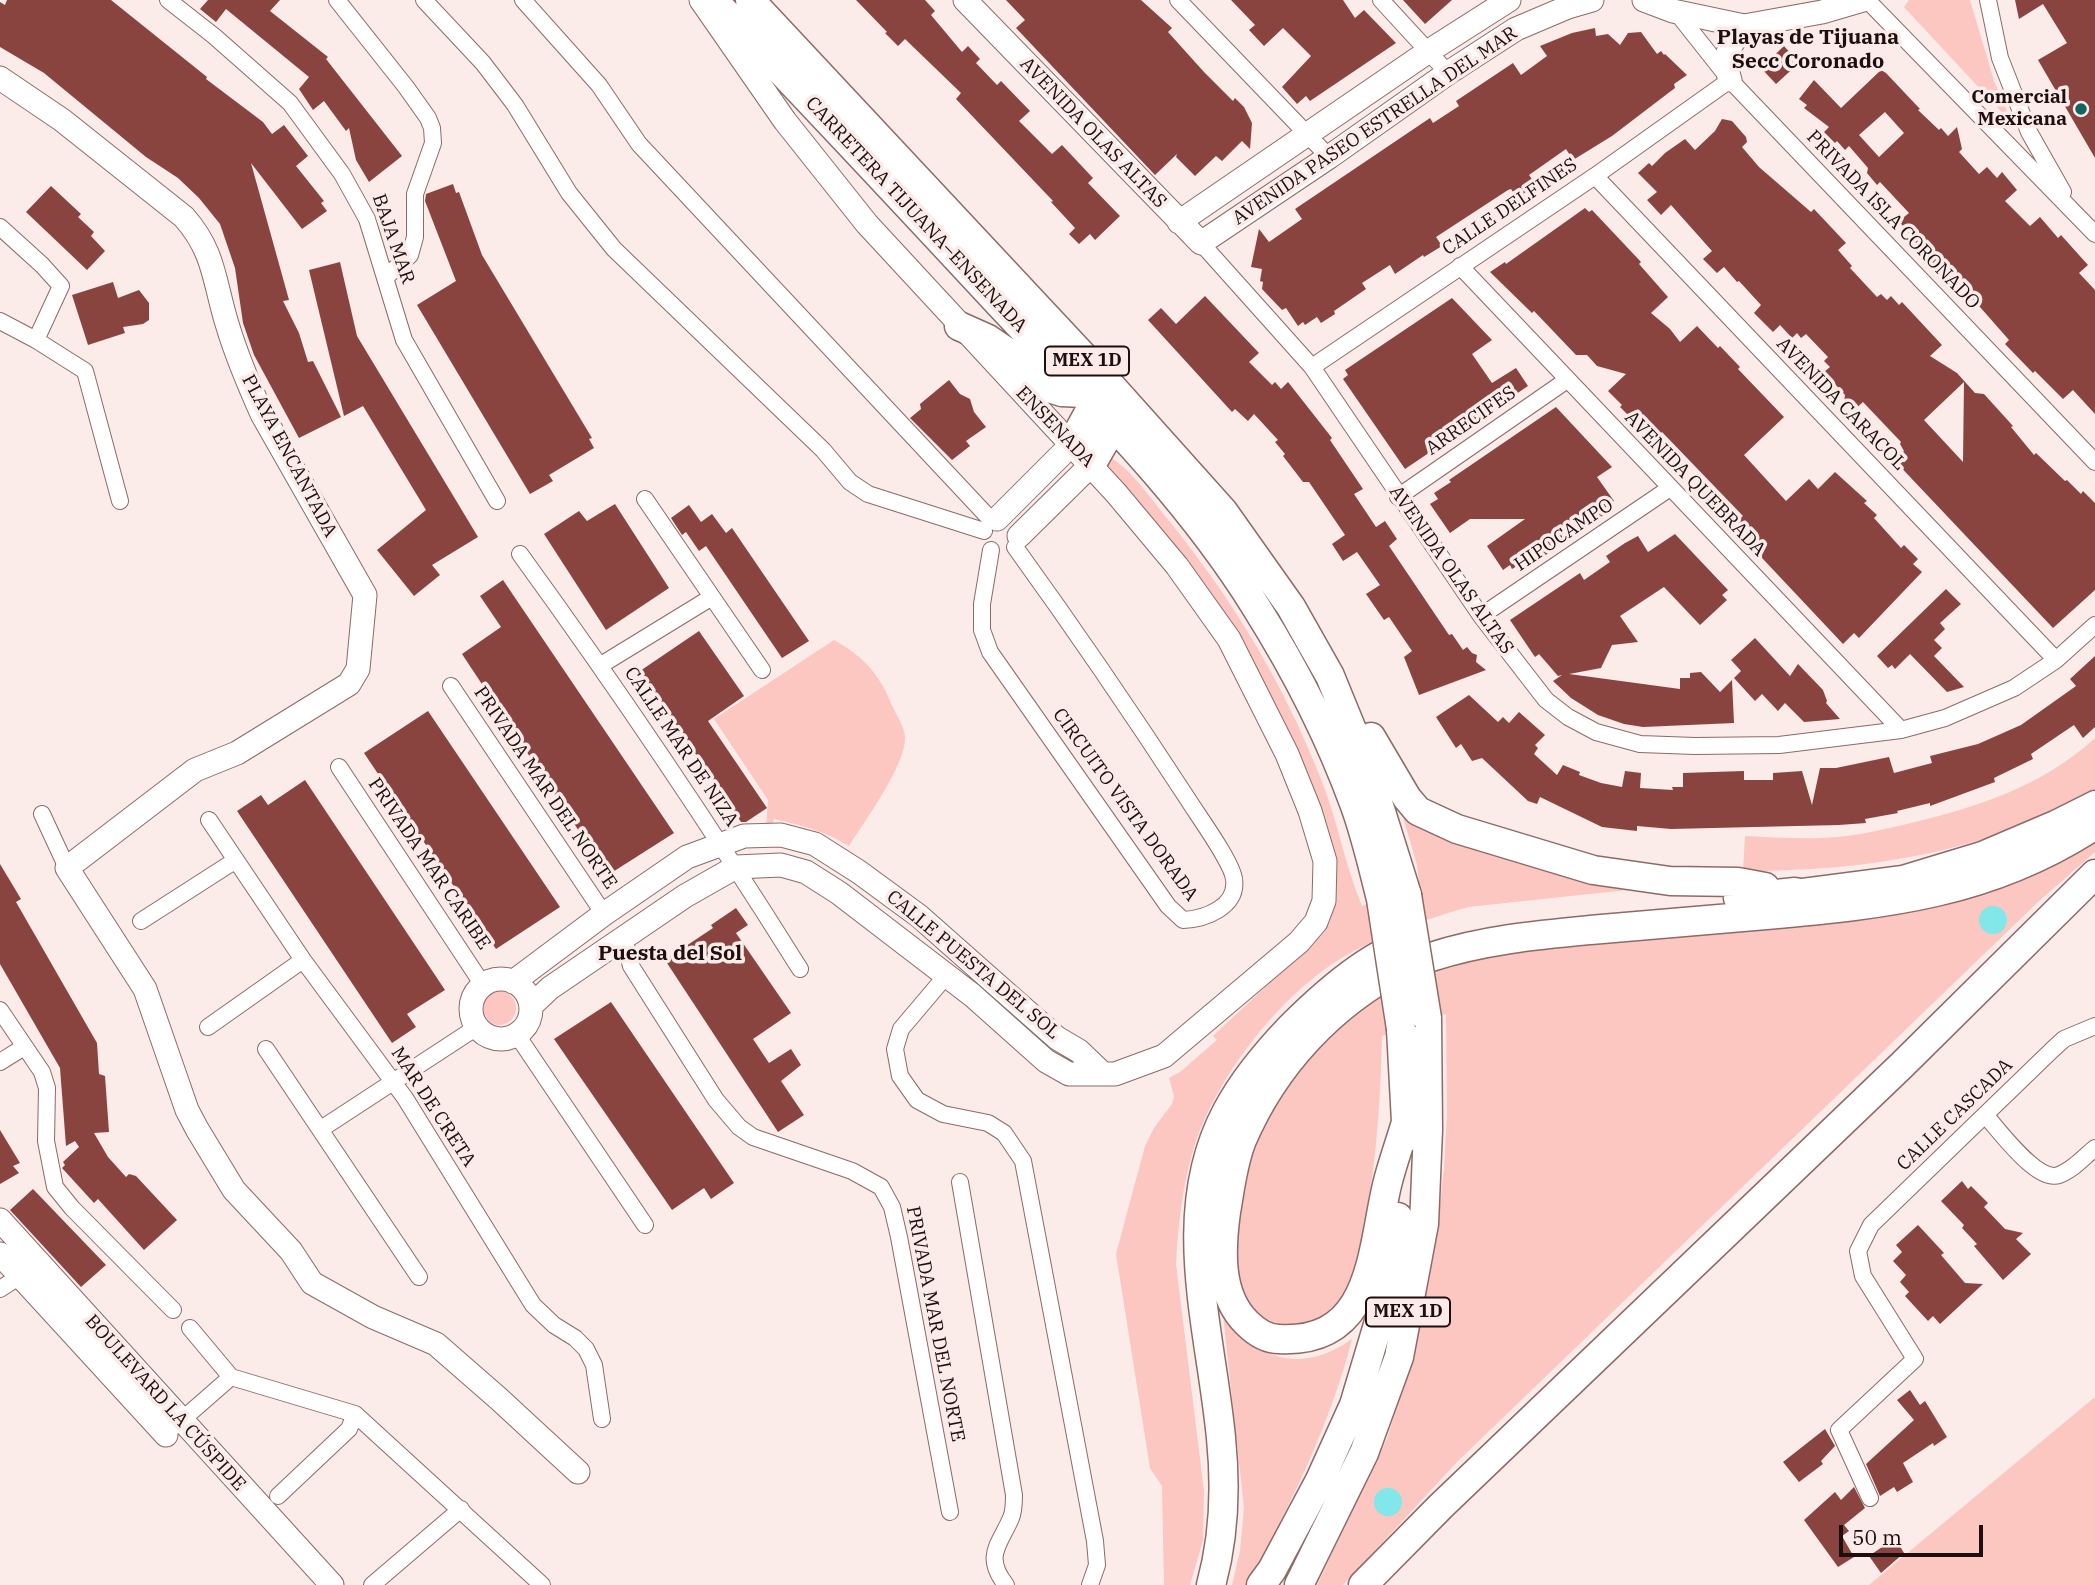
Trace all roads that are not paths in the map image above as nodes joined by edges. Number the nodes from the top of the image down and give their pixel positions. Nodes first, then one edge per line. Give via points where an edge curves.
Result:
1 (168, 0) edge
2 (337, 0) edge
3 (424, 0) edge
4 (523, 0) edge
5 (701, 0) edge
6 (713, 0) edge
7 (750, 0) edge
8 (965, 0) edge
9 (1178, 0) edge
10 (1381, 0) edge
11 (1509, 0) edge
12 (1592, 0) edge
13 (1644, 0) edge
14 (1865, 0) edge
15 (1988, 0) edge
16 (1674, 5) edge
17 (1744, 26) junction
18 (1429, 51) junction
19 (1448, 73) junction
20 (0, 78) edge
21 (1730, 80) junction
22 (1306, 135) junction
23 (1329, 157) junction
24 (1595, 176) junction
25 (2075, 212) junction
26 (1179, 222) junction
27 (0, 227) edge
28 (2095, 234) edge
29 (1201, 243) junction
30 (1460, 266) junction
31 (386, 276) junction
32 (0, 321) edge
33 (959, 326) junction
34 (36, 340) junction
35 (1312, 367) junction
36 (1567, 380) junction
37 (1088, 399) junction
38 (1113, 426) junction
39 (1071, 445) junction
40 (2095, 462) edge
41 (1091, 465) junction
42 (1036, 480) junction
43 (1670, 488) junction
44 (1398, 497) junction
45 (645, 499) dead end
46 (1056, 500) junction
47 (120, 501) dead end
48 (497, 501) dead end
49 (991, 524) junction
50 (1017, 542) junction
51 (991, 550) junction
52 (520, 554) dead end
53 (712, 597) junction
54 (1481, 616) junction
55 (2095, 625) edge
56 (2056, 660) junction
57 (601, 665) junction
58 (762, 670) dead end
59 (1329, 676) junction
60 (451, 686) dead end
61 (1901, 730) junction
62 (339, 767) dead end
63 (2095, 803) edge
64 (42, 814) dead end
65 (209, 820) dead end
66 (2095, 825) edge
67 (720, 843) junction
68 (236, 860) junction
69 (737, 867) junction
70 (67, 868) junction
71 (2095, 874) edge
72 (1795, 892) junction
73 (1394, 897) junction
74 (1324, 901) joint
75 (604, 914) junction
76 (919, 916) junction
77 (141, 921) dead end
78 (624, 938) junction
79 (902, 941) junction
80 (303, 960) junction
81 (800, 969) dead end
82 (945, 977) junction
83 (513, 982) junction
84 (483, 985) junction
85 (531, 1005) junction
86 (0, 1010) edge
87 (2095, 1026) edge
88 (208, 1027) dead end
89 (477, 1027) junction
90 (517, 1035) junction
91 (24, 1047) junction
92 (266, 1049) dead end
93 (0, 1062) edge
94 (1102, 1073) junction
95 (393, 1083) junction
96 (1985, 1115) junction
97 (1406, 1122) junction
98 (321, 1129) junction
99 (2095, 1148) edge
100 (960, 1182) dead end
101 (645, 1225) dead end
102 (2, 1227) edge
103 (0, 1254) edge
104 (20, 1276) junction
105 (419, 1277) dead end
106 (0, 1289) edge
107 (173, 1310) dead end
108 (190, 1328) dead end
109 (231, 1377) junction
110 (355, 1414) junction
111 (602, 1419) dead end
112 (174, 1428) junction
113 (578, 1472) dead end
114 (278, 1496) dead end
115 (1870, 1498) dead end
116 (461, 1509) junction
117 (950, 1512) dead end
118 (331, 1585) edge
119 (372, 1585) edge
120 (542, 1585) edge
121 (1006, 1585) edge
122 (1090, 1585) edge
123 (1212, 1585) edge
124 (1261, 1585) edge
125 (1299, 1585) edge
126 (1363, 1585) edge

1 - 31 street, BAJA MAR via 260,76 309,127 356,197
2 - 31 street via 406,87 432,128 433,143 415,194 415,237 410,255
3 - 49 street via 483,63 606,240 823,450 850,482 879,498
4 - 49 street via 599,85 639,144
5 - 33 street, ENSENADA via 824,172
6 - 37 highway, CARRETERA TIJUANA–ENSENADA / MEX 1D
7 - 59 highway, CARRETERA TIJUANA–ENSENADA / MEX 1D via 1223,511 1291,607
8 - 26 street, AVENIDA OLAS ALTAS
9 - 22 street
10 - 18 street
11 - 18 street, AVENIDA PASEO ESTRELLA DEL MAR
12 - 19 street, AVENIDA PASEO ESTRELLA DEL MAR via 1516,29
13 - 16 street
14 - 17 street
14 - 25 street
15 - 25 street via 2000,58 2029,132
16 - 17 street
16 - 21 street, PRIVADA ISLA CORONADO
17 - 21 street via 1727,52
18 - 19 street
18 - 22 street, AVENIDA PASEO ESTRELLA DEL MAR
19 - 23 street, AVENIDA PASEO ESTRELLA DEL MAR
20 - 70 street, PLAYA ENCANTADA via 62,120 196,231 205,245 227,326 254,395 365,595 358,669 349,684 237,753 195,770
21 - 24 street, CALLE DELFINES
21 - 40 street, PRIVADA ISLA CORONADO
22 - 23 street
22 - 26 street, AVENIDA PASEO ESTRELLA DEL MAR
23 - 29 street, AVENIDA PASEO ESTRELLA DEL MAR
24 - 30 street, CALLE DELFINES
24 - 56 street, AVENIDA CARACOL
25 - 28 street
26 - 29 street, AVENIDA OLAS ALTAS
27 - 34 street via 61,286
29 - 35 street, AVENIDA OLAS ALTAS
30 - 35 street, CALLE DELFINES
30 - 36 street, AVENIDA QUEBRADA
31 - 48 street, BAJA MAR via 404,340
32 - 34 street
33 - 37 highway via 1013,356 1049,388
33 - 39 street, ENSENADA
34 - 47 street via 85,372
35 - 44 street, AVENIDA OLAS ALTAS
36 - 43 street, AVENIDA QUEBRADA
36 - 44 street, ARRECIFES
37 - 38 highway, CARRETERA TIJUANA–ENSENADA / MEX 1D
37 - 39 highway
38 - 41 highway
38 - 73 highway, CARRETERA TIJUANA–ENSENADA / MEX 1D via 1176,497 1256,606 1328,740
39 - 41 street, ENSENADA
39 - 42 street
41 - 46 street
41 - 74 street, ENSENADA via 1177,566 1236,651 1310,811 1325,860
42 - 46 street
42 - 49 street
43 - 54 street, HIPOCAMPO
43 - 61 street, AVENIDA QUEBRADA
44 - 54 street, AVENIDA OLAS ALTAS
45 - 53 street
46 - 50 street
49 - 50 street via 1004,519 1015,524
49 - 51 street via 984,540
50 - 51 street via 1004,553
50 - 51 street, CIRCUITO VISTA DORADA via 1222,852 1234,879 1231,897 1218,911 1200,920 1183,920 1168,906 990,652 982,617
52 - 57 street, CALLE MAR DE NIZA
53 - 57 street
53 - 58 street
54 - 61 street, AVENIDA OLAS ALTAS via 1546,700 1596,732 1640,744 1779,745
55 - 56 street, AVENIDA OLAS ALTAS
56 - 61 street, AVENIDA OLAS ALTAS via 1978,705
57 - 67 street, CALLE MAR DE NIZA
59 - 72 highway via 1418,811 1457,829 1593,870 1670,881 1738,882
59 - 73 highway, CARRETERA TIJUANA–ENSENADA / MEX 1D via 1366,764
60 - 75 street, PRIVADA MAR DEL NORTE
62 - 84 street, PRIVADA MAR CARIBE
63 - 72 main road via 2007,844 1903,878
64 - 70 street
65 - 68 street, MAR DE CRETA
66 - 97 highway via 2062,847 2008,871 1901,901 1469,944 1406,965 1347,1003 1313,1032 1276,1077 1241,1143 1224,1232 1224,1274 1231,1299 1256,1332 1272,1339 1320,1335 1354,1305 1366,1284
67 - 69 street, CALLE MAR DE NIZA
67 - 75 street, CALLE PUESTA DEL SOL via 687,857
67 - 76 street, CALLE PUESTA DEL SOL via 764,834 804,839
68 - 77 street
68 - 80 street, MAR DE CRETA
69 - 78 street, CALLE PUESTA DEL SOL
69 - 79 street, CALLE PUESTA DEL SOL via 781,865 806,872
69 - 81 street, CALLE MAR DE NIZA
70 - 113 street via 145,989 197,1129 234,1190 291,1251 312,1283 373,1318 436,1344
71 - 126 highway
72 - 123 highway via 1466,927 1402,944 1321,998 1265,1054 1226,1112 1210,1153 1200,1208 1198,1264 1222,1439 1223,1517
73 - 97 highway, CARRETERA TIJUANA–ENSENADA / MEX 1D, bridge
73 - 125 highway, CARRETERA TIJUANA–ENSENADA / MEX 1D, bridge via 1427,1018 1424,1224 1399,1357 1364,1452
74 - 94 street, CALLE PUESTA DEL SOL via 1316,922 1299,942 1164,1056 1115,1074
75 - 83 street, CALLE PUESTA DEL SOL
76 - 79 street
76 - 94 street, CALLE PUESTA DEL SOL
78 - 85 street, CALLE PUESTA DEL SOL
78 - 117 street, PRIVADA MAR DEL NORTE via 631,966 716,1100 739,1127 753,1137 852,1171 881,1187 892,1207 899,1237
79 - 82 street, CALLE PUESTA DEL SOL
80 - 88 street
80 - 95 street, MAR DE CRETA
82 - 94 street, CALLE PUESTA DEL SOL via 972,995 1045,1061 1069,1074
82 - 122 street via 901,1029 895,1049 900,1076 917,1100 943,1114 988,1123 1004,1133 1023,1161 1095,1541 1097,1565
83 - 84 street via 503,979
83 - 85 street via 526,991
84 - 89 street via 472,1005
85 - 90 street via 531,1017
86 - 91 street
87 - 96 street, CALLE CASCADA via 2064,1039
89 - 90 street via 495,1039
89 - 95 street
90 - 101 street
91 - 93 street
91 - 107 street via 47,1088 46,1141 55,1187
92 - 98 street
95 - 98 street
95 - 111 street, MAR DE CRETA via 533,1305 586,1349 594,1365
96 - 99 street via 2046,1177 2064,1172
96 - 115 street, CALLE CASCADA via 1871,1225 1858,1251 1863,1276 1915,1359 1839,1430
97 - 124 highway, CARRETERA TIJUANA–ENSENADA / MEX 1D via 1386,1298 1354,1405 1320,1480
98 - 105 street
100 - 121 street via 1014,1495 1012,1516 995,1546 995,1563
102 - 112 street, BOULEVARD LA CÚSPIDE
103 - 104 street, BOULEVARD LA CÚSPIDE
104 - 106 street
104 - 112 street, BOULEVARD LA CÚSPIDE
108 - 109 street
109 - 110 street
109 - 112 street
110 - 114 street via 349,1429
110 - 116 street
112 - 118 street, BOULEVARD LA CÚSPIDE
116 - 119 street
116 - 120 street

